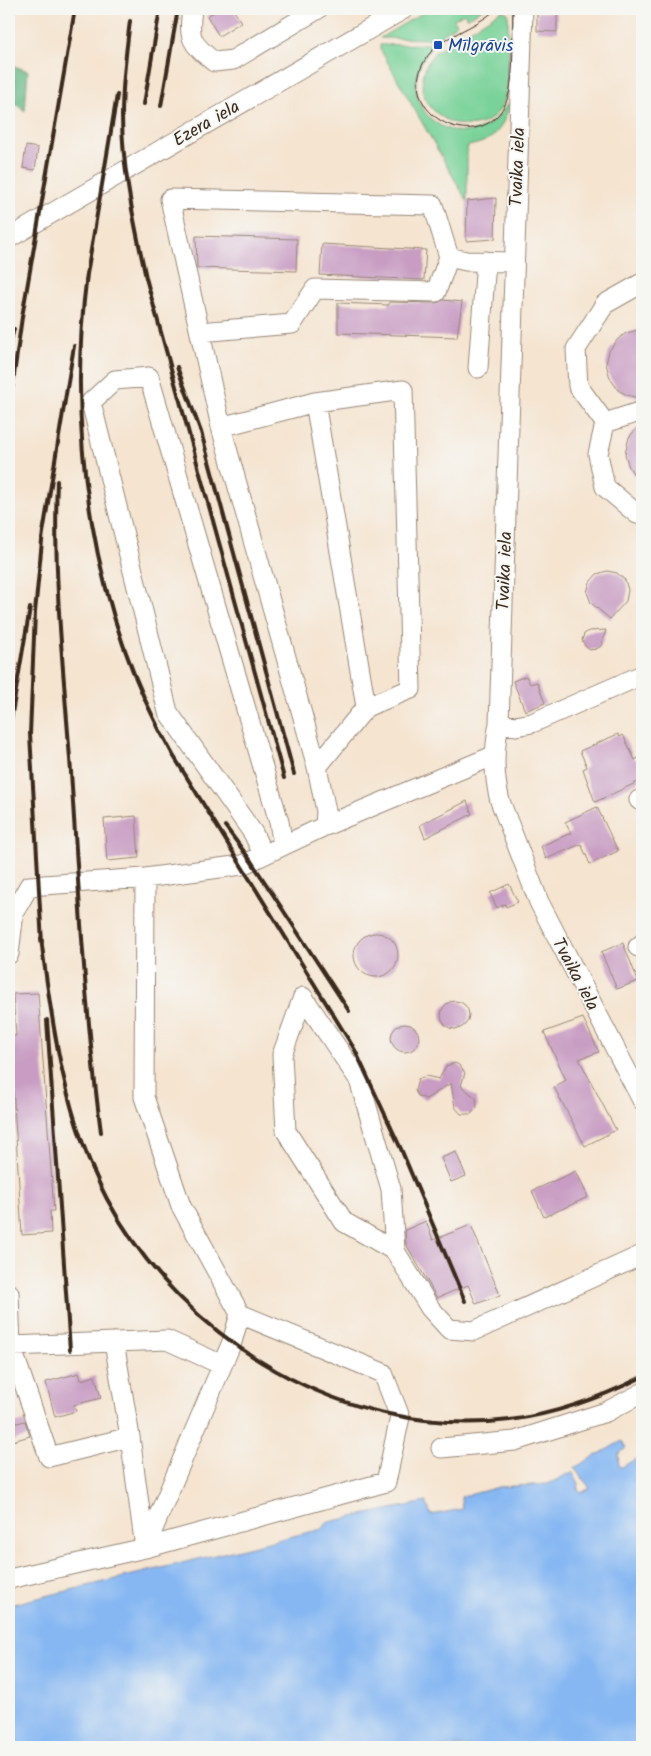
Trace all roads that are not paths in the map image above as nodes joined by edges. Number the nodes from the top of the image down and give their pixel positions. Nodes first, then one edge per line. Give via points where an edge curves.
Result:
1 (192, 9) edge
2 (318, 9) edge
3 (404, 9) edge
4 (523, 9) edge
5 (9, 238) edge
6 (449, 257) junction
7 (486, 261) junction
8 (513, 262) junction
9 (642, 283) edge
10 (200, 332) junction
11 (478, 368) dead end
12 (315, 402) junction
13 (642, 411) edge
14 (605, 423) junction
15 (221, 428) junction
16 (642, 514) edge
17 (642, 675) edge
18 (366, 708) junction
19 (499, 723) junction
20 (493, 756) junction
21 (317, 767) junction
22 (325, 826) junction
23 (283, 845) junction
24 (263, 854) junction
25 (145, 878) junction
26 (9, 954) edge
27 (642, 1100) edge
28 (394, 1251) junction
29 (642, 1255) edge
30 (9, 1293) edge
31 (240, 1314) junction
32 (114, 1342) junction
33 (10, 1348) edge
34 (222, 1365) junction
35 (642, 1393) edge
36 (130, 1437) junction
37 (441, 1448) dead end
38 (145, 1548) junction
39 (9, 1578) edge

1 - 2 street via 190,28 195,47 214,62 233,60
3 - 5 street, Ezera iela
4 - 8 street, Tvaika iela
6 - 7 street
6 - 10 street via 436,292 315,289 292,324
6 - 10 street via 432,205 170,199
7 - 8 street
7 - 11 street
8 - 19 street, Tvaika iela
9 - 14 street via 605,304 576,349 578,386
10 - 15 street
12 - 15 street
12 - 18 street
12 - 18 street via 403,390 412,689
13 - 14 street
14 - 16 street via 598,454 605,487 637,514
15 - 21 street
17 - 19 street via 532,723 516,726
18 - 21 street
19 - 20 street, Tvaika iela
20 - 22 street
20 - 27 street, Tvaika iela via 500,801 539,902
21 - 22 street via 326,811
22 - 23 street
23 - 24 street
23 - 24 street via 149,377 116,380 91,402 168,712 252,833
24 - 25 street via 242,865
25 - 26 street via 28,886 14,912
25 - 31 street via 144,1097 181,1206
28 - 28 street via 344,1222 286,1131 282,1055 303,997 359,1080 392,1189
28 - 29 street via 430,1308 449,1329 474,1331
30 - 33 street
31 - 34 street
31 - 38 street via 383,1373 400,1417 386,1482
32 - 33 street
32 - 34 street via 167,1340
32 - 36 street
33 - 36 street via 49,1457
34 - 38 street
35 - 37 street via 606,1412 515,1441
36 - 38 street
38 - 39 street

